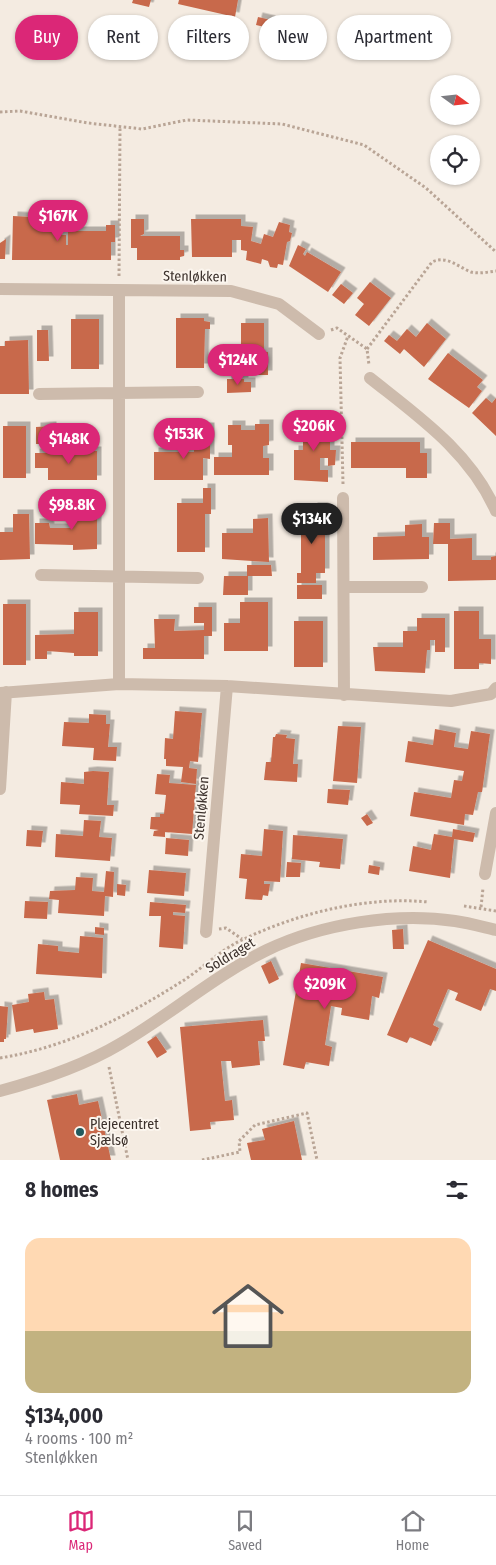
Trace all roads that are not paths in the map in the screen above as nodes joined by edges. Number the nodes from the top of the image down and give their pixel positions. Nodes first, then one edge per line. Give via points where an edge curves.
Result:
1 (0, 289) edge
2 (119, 291) junction
3 (320, 334) road end
4 (370, 378) road end
5 (198, 392) dead end
6 (119, 393) junction
7 (39, 394) dead end
8 (343, 498) road end
9 (496, 511) edge
10 (42, 575) dead end
11 (119, 577) junction
12 (198, 578) dead end
13 (344, 587) junction
14 (422, 587) dead end
15 (119, 684) junction
16 (227, 686) junction
17 (3, 693) edge
18 (494, 694) edge
19 (344, 695) junction
20 (0, 789) edge
21 (496, 813) edge
22 (485, 874) road end
23 (496, 930) edge
24 (206, 932) road end
25 (0, 1091) edge

1 - 2 street, Stenløkken
2 - 3 street, Stenløkken via 231,291 279,304
2 - 6 street
4 - 9 street via 450,444 485,487
5 - 6 street
6 - 7 street
6 - 11 street
8 - 13 street
10 - 11 street
11 - 12 street
11 - 15 street
13 - 14 street
13 - 19 street
15 - 16 street
15 - 17 street
16 - 19 street
16 - 24 street, Stenløkken
17 - 20 street
18 - 19 street via 451,701
21 - 22 street
23 - 25 street, Soldraget via 454,921 383,918 325,929 268,950 242,964 106,1051 69,1069

